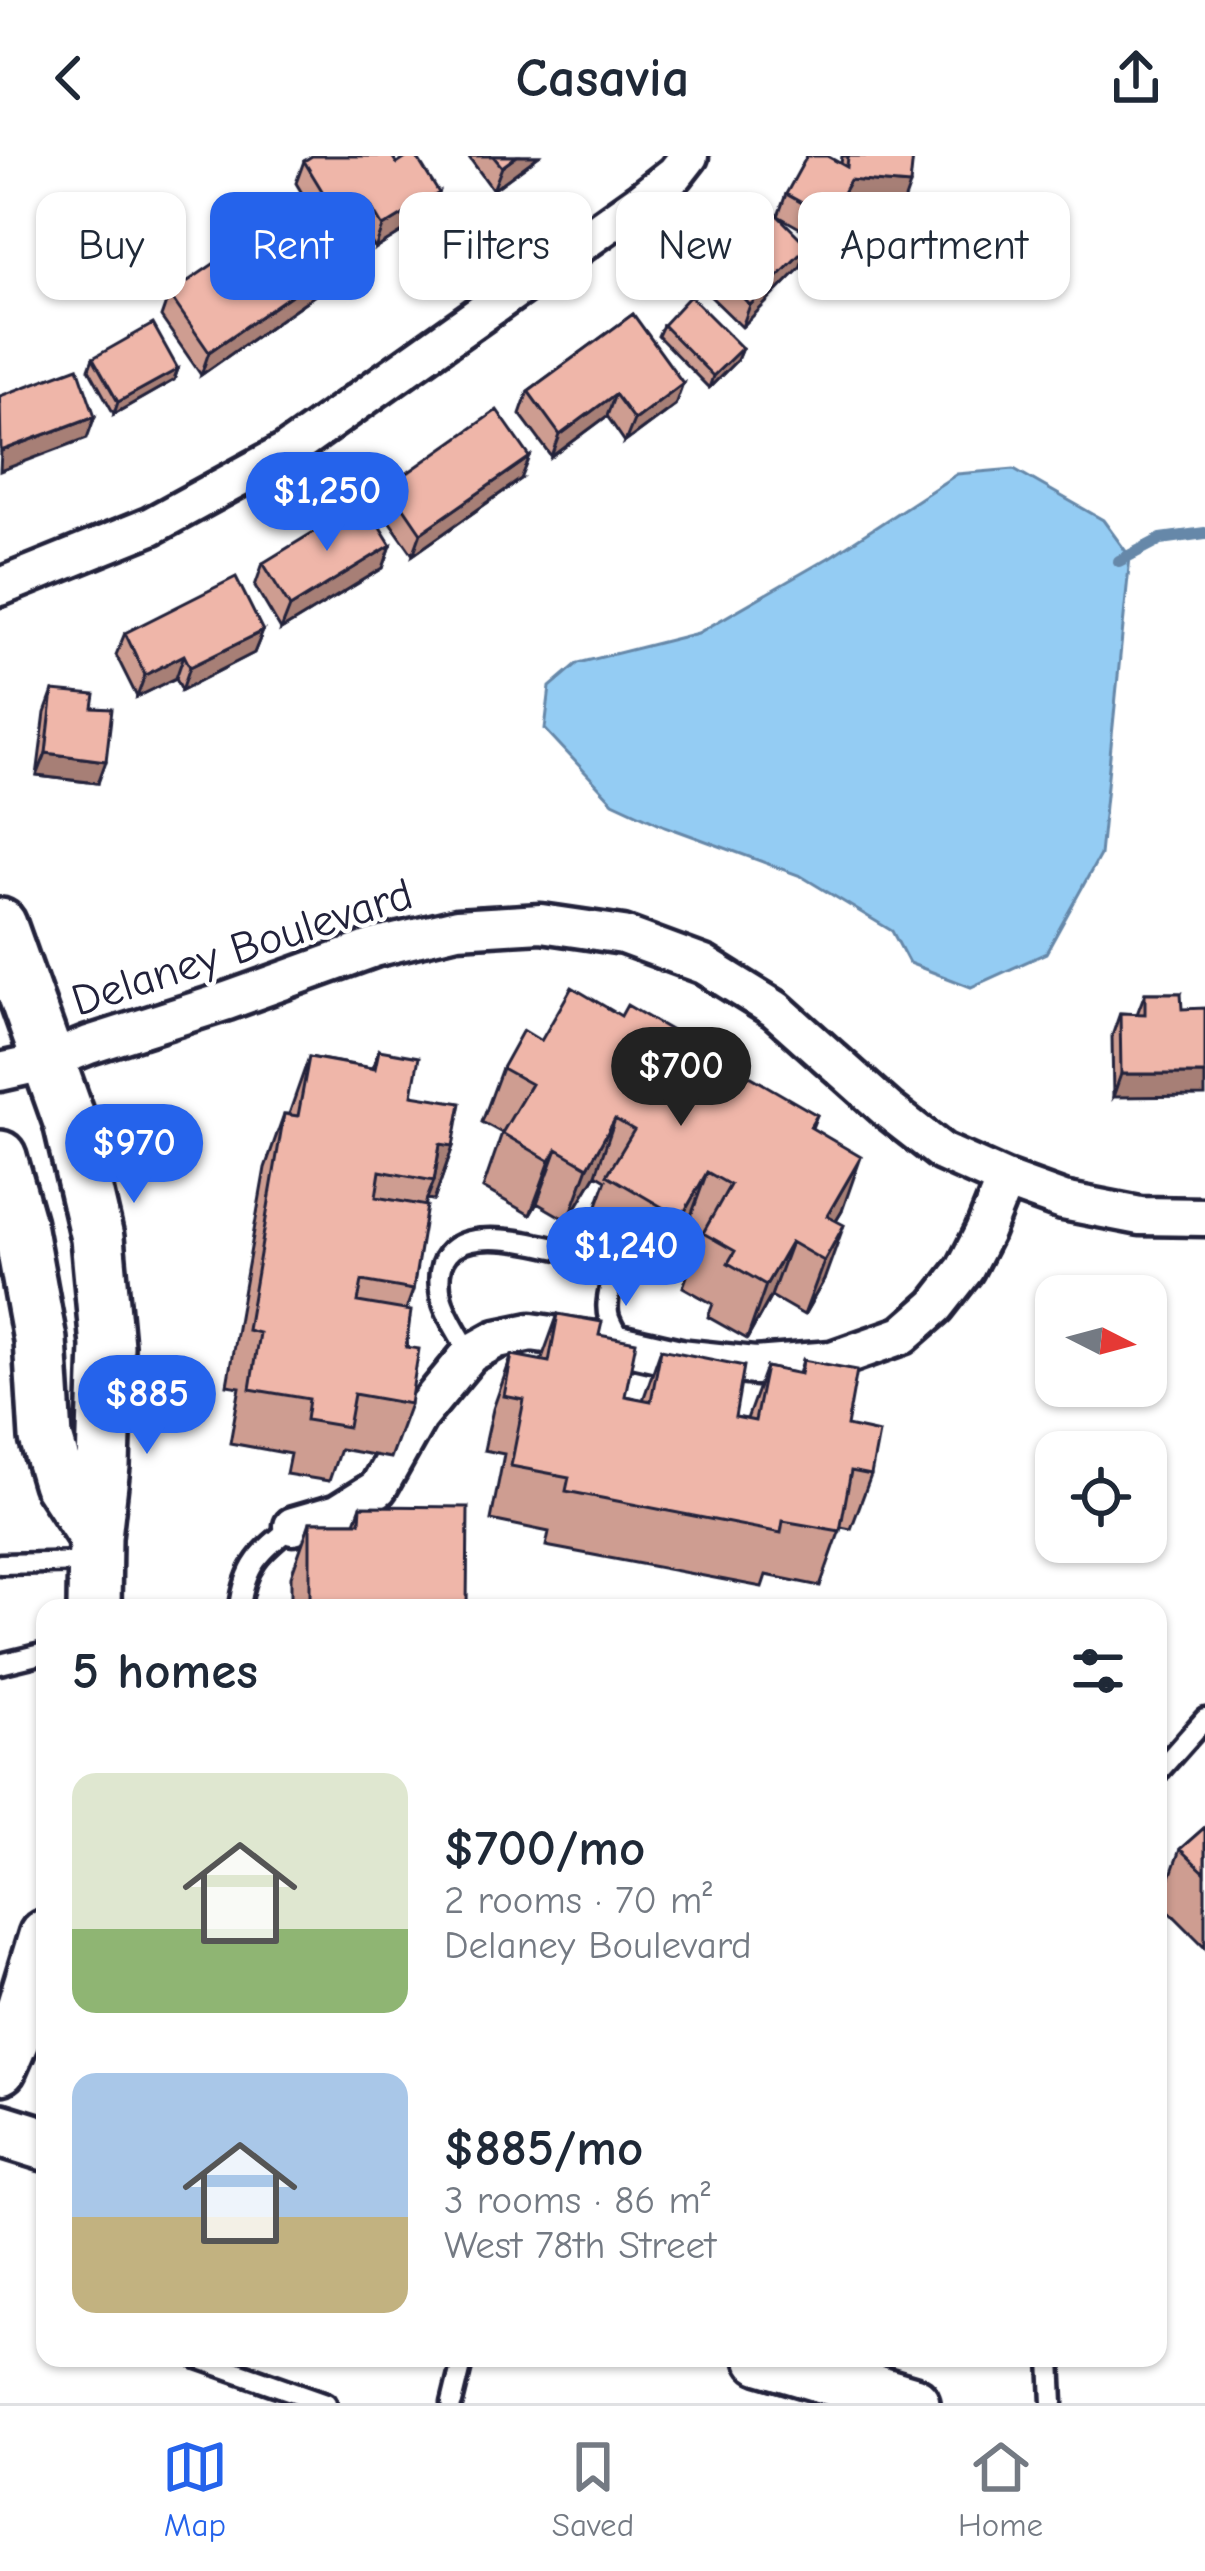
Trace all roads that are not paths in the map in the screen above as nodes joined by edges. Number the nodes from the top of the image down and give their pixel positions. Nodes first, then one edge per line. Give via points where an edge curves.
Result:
1 (688, 156) edge
2 (0, 587) edge
3 (0, 926) edge
4 (23, 1068) edge
5 (0, 1157) edge
6 (1004, 1180) junction
7 (1205, 1216) edge
8 (623, 1345) junction
9 (470, 1354) junction
10 (293, 1526) joint
11 (0, 1564) edge
12 (94, 1569) edge
13 (241, 1599) edge
14 (36, 1655) edge
15 (0, 1664) edge
16 (1205, 1718) edge
17 (1167, 1762) edge
18 (36, 1965) edge
19 (0, 2068) edge
20 (0, 2130) edge
21 (36, 2141) edge
22 (224, 2367) edge
23 (461, 2367) edge
24 (783, 2367) edge
25 (1051, 2367) edge
26 (326, 2403) edge
27 (452, 2403) edge
28 (914, 2403) edge
29 (1053, 2403) edge

1 - 2 street via 642,200 285,454 151,526
3 - 4 street
4 - 6 street, Delaney Boulevard via 374,949 457,928 541,923 623,935 704,965 775,1009 942,1152
4 - 12 street via 70,1122 97,1238 107,1346
5 - 12 street via 40,1340 46,1438
6 - 7 street, Delaney Boulevard via 1140,1216
6 - 8 street via 965,1269 903,1335 832,1360 755,1366
8 - 9 street via 531,1332
8 - 9 lane via 607,1314 612,1274 605,1262 475,1238 456,1245 441,1271 441,1299
9 - 10 street via 418,1417 378,1488 338,1513
10 - 13 lane via 251,1564
11 - 12 lane
14 - 15 lane
16 - 17 lane
18 - 19 street
20 - 21 street
22 - 26 lane
23 - 27 lane
24 - 28 street
25 - 29 lane

